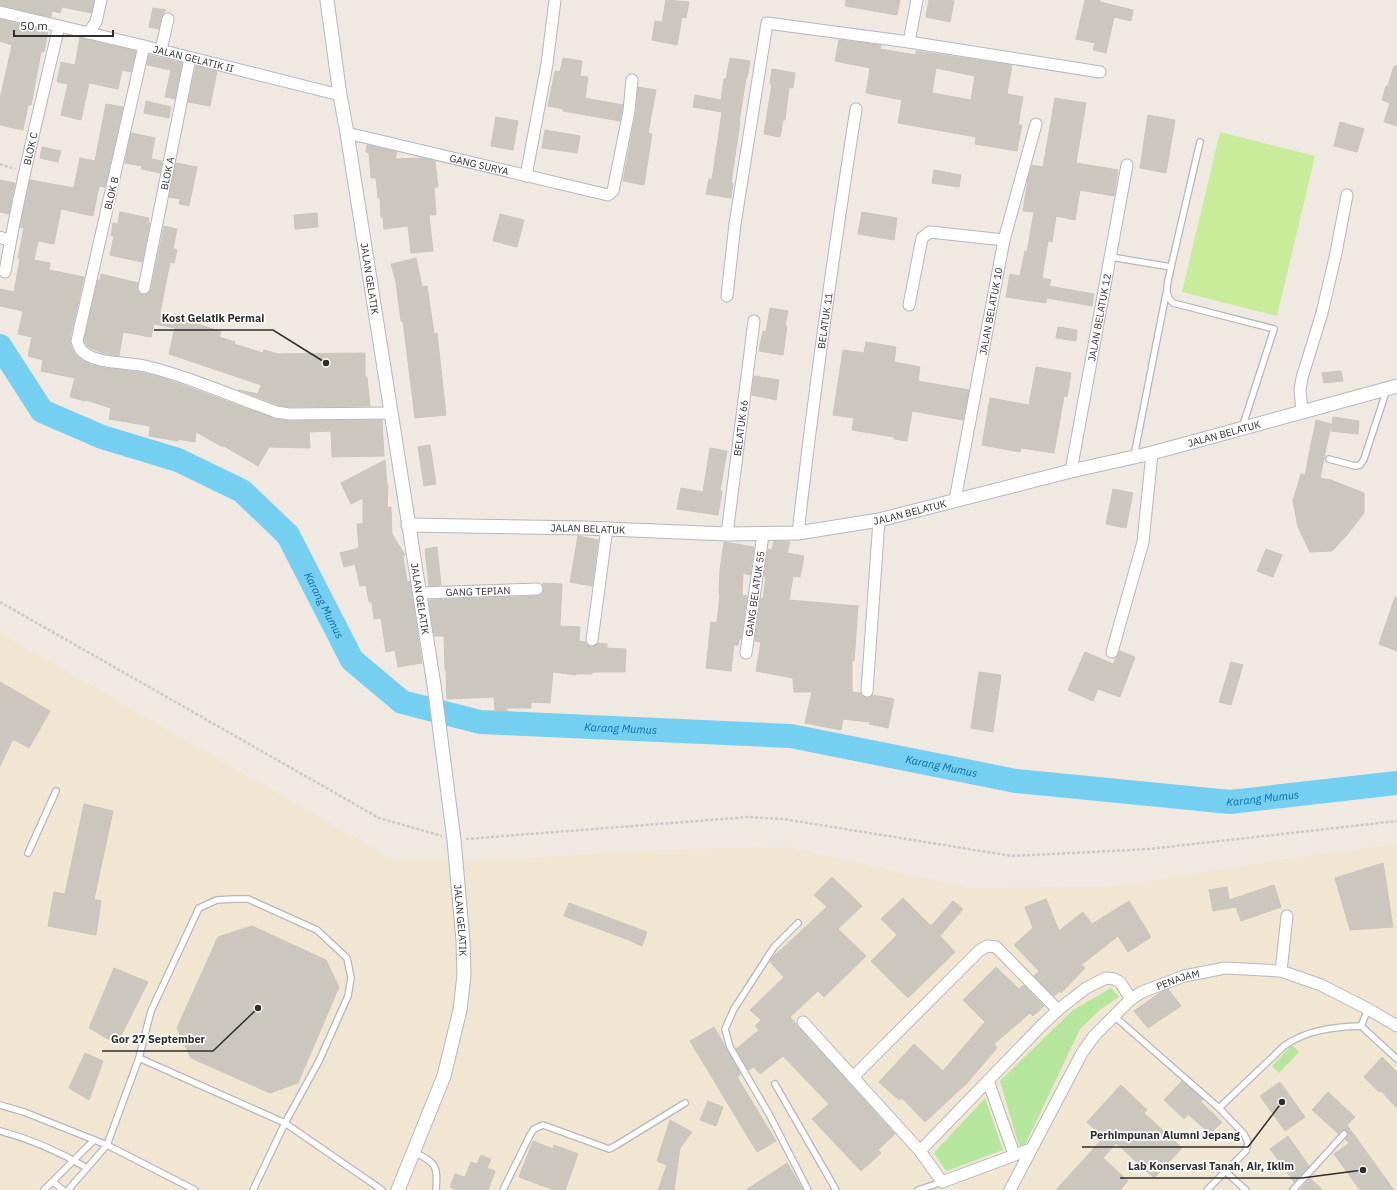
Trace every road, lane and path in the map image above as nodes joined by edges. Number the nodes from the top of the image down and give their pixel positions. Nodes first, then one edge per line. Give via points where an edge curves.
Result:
1 (101, 0) edge
2 (327, 0) edge
3 (555, 0) edge
4 (917, 0) edge
5 (0, 12) edge
6 (168, 19) dead end
7 (59, 26) junction
8 (88, 33) junction
9 (909, 42) junction
10 (144, 46) junction
11 (161, 50) junction
12 (190, 58) junction
13 (1100, 72) dead end
14 (632, 80) dead end
15 (340, 95) junction
16 (856, 109) dead end
17 (1036, 124) dead end
18 (347, 133) junction
19 (1200, 142) dead end
20 (1127, 166) dead end
21 (526, 176) junction
22 (1347, 194) dead end
23 (5, 239) edge
24 (1004, 240) junction
25 (1111, 257) junction
26 (1171, 267) junction
27 (5, 272) dead end
28 (144, 288) dead end
29 (1166, 294) junction
30 (727, 296) dead end
31 (909, 305) dead end
32 (754, 321) dead end
33 (1392, 388) edge
34 (1302, 412) junction
35 (391, 413) junction
36 (1242, 428) junction
37 (1152, 453) junction
38 (1134, 457) junction
39 (1329, 459) dead end
40 (1071, 471) junction
41 (955, 500) junction
42 (878, 520) junction
43 (408, 525) junction
44 (607, 528) junction
45 (727, 534) junction
46 (798, 534) junction
47 (763, 535) junction
48 (536, 589) dead end
49 (420, 593) junction
50 (0, 602) edge
51 (592, 640) dead end
52 (1112, 652) dead end
53 (746, 653) dead end
54 (867, 691) dead end
55 (56, 791) dead end
56 (1397, 822) edge
57 (454, 840) junction
58 (28, 853) dead end
59 (1287, 916) dead end
60 (798, 923) dead end
61 (1281, 971) junction
62 (1131, 999) junction
63 (1368, 1009) junction
64 (1058, 1010) junction
65 (1114, 1016) junction
66 (803, 1022) dead end
67 (1361, 1026) junction
68 (1397, 1026) edge
69 (139, 1058) junction
70 (1397, 1059) edge
71 (853, 1077) junction
72 (988, 1081) junction
73 (775, 1084) dead end
74 (685, 1102) dead end
75 (0, 1104) edge
76 (1220, 1108) junction
77 (285, 1123) junction
78 (0, 1131) edge
79 (1344, 1134) dead end
80 (94, 1140) junction
81 (106, 1145) junction
82 (1031, 1149) junction
83 (413, 1151) junction
84 (920, 1151) junction
85 (1014, 1154) junction
86 (73, 1160) junction
87 (87, 1168) junction
88 (1226, 1172) junction
89 (53, 1182) junction
90 (942, 1182) junction
91 (44, 1190) edge
92 (63, 1190) edge
93 (68, 1190) edge
94 (195, 1190) edge
95 (253, 1190) edge
96 (382, 1190) edge
97 (398, 1190) edge
98 (436, 1190) edge
99 (503, 1190) edge
100 (808, 1190) edge
101 (836, 1190) edge
102 (918, 1190) edge
103 (1010, 1190) edge
104 (1207, 1190) edge
105 (1246, 1190) edge
106 (1293, 1190) edge

1 - 8 street via 96,22
2 - 15 street, JALAN GELATIK
3 - 21 street via 547,64
4 - 9 street
5 - 7 street, JALAN GELATIK II
6 - 11 street
7 - 8 street, JALAN GELATIK II
7 - 23 street, BLOK C
8 - 10 street, JALAN GELATIK II
9 - 13 street
9 - 30 street via 766,23 735,224
10 - 11 street, JALAN GELATIK II
10 - 35 street, BLOK B via 77,340 78,347 88,356 144,366 186,378 276,412
11 - 12 street, JALAN GELATIK II
12 - 15 street, JALAN GELATIK II
12 - 28 street, BLOK A
14 - 21 street, GANG SURYA via 629,111 613,191 610,195
15 - 18 street, JALAN GELATIK
16 - 46 street, BELATUK 11 via 810,427
17 - 24 street, JALAN BELATUK 10
18 - 21 street, GANG SURYA
18 - 35 street, JALAN GELATIK
19 - 26 lane
20 - 25 street, JALAN BELATUK 12
22 - 34 street via 1322,313 1302,378
23 - 27 street, BLOK C
24 - 31 street via 930,232 922,238
24 - 41 street, JALAN BELATUK 10
25 - 26 lane
25 - 40 street, JALAN BELATUK 12
26 - 29 lane
29 - 36 lane via 1173,303 1274,329
29 - 38 lane
32 - 45 street, BELATUK 66
33 - 34 street, JALAN BELATUK
33 - 39 lane via 1360,464 1355,466
34 - 36 street, JALAN BELATUK
35 - 43 street, JALAN GELATIK
36 - 37 street, JALAN BELATUK
37 - 38 street, JALAN BELATUK
37 - 52 street via 1143,542
38 - 40 street, JALAN BELATUK
40 - 41 street, JALAN BELATUK
41 - 42 street, JALAN BELATUK
42 - 46 street, JALAN BELATUK
42 - 54 street
43 - 44 street, JALAN BELATUK
43 - 49 street, JALAN GELATIK
44 - 45 street, JALAN BELATUK
44 - 51 street
45 - 47 street, JALAN BELATUK
46 - 47 street, JALAN BELATUK
47 - 53 street, GANG BELATUK 55
48 - 49 street, GANG TEPIAN
49 - 57 street, JALAN GELATIK
50 - 57 path via 379,818
55 - 58 lane
56 - 57 path via 1149,849 1012,856 783,819 755,818
57 - 83 street, JALAN GELATIK via 463,941 464,975 460,1010 444,1076
59 - 61 street
60 - 100 lane via 774,947 734,1008 725,1029 730,1047 769,1114
61 - 62 street, PENAJAM via 1225,968 1184,976 1142,992
61 - 63 street, PENAJAM via 1321,985
62 - 64 street via 1120,982 1106,978 1086,988
62 - 65 street, PENAJAM
63 - 67 lane
63 - 68 street, PENAJAM
64 - 71 street via 996,947 987,946 979,951
64 - 72 street
65 - 76 lane
65 - 82 street, PENAJAM via 1094,1036 1082,1053
66 - 71 street
67 - 70 lane
67 - 76 lane via 1340,1027 1294,1038
69 - 77 lane
69 - 77 lane via 151,1011 199,908 217,900 248,899 317,930 347,958 351,978 348,996 319,1061
69 - 81 lane
71 - 84 street
72 - 84 street
72 - 85 street
73 - 101 lane
74 - 99 lane via 609,1149 543,1125 534,1129
75 - 80 lane
76 - 88 lane via 1248,1142 1246,1151
77 - 95 lane
77 - 96 lane
78 - 86 lane via 24,1137
79 - 106 lane
80 - 81 lane
80 - 86 lane
81 - 87 lane
81 - 94 lane
82 - 85 street
82 - 103 street, PENAJAM
83 - 97 street, JALAN GELATIK
83 - 98 lane via 433,1164 437,1176
84 - 90 street
85 - 90 street
86 - 87 lane
86 - 89 lane
87 - 93 lane
88 - 104 lane
88 - 105 lane
89 - 91 lane
89 - 92 lane
90 - 102 lane

